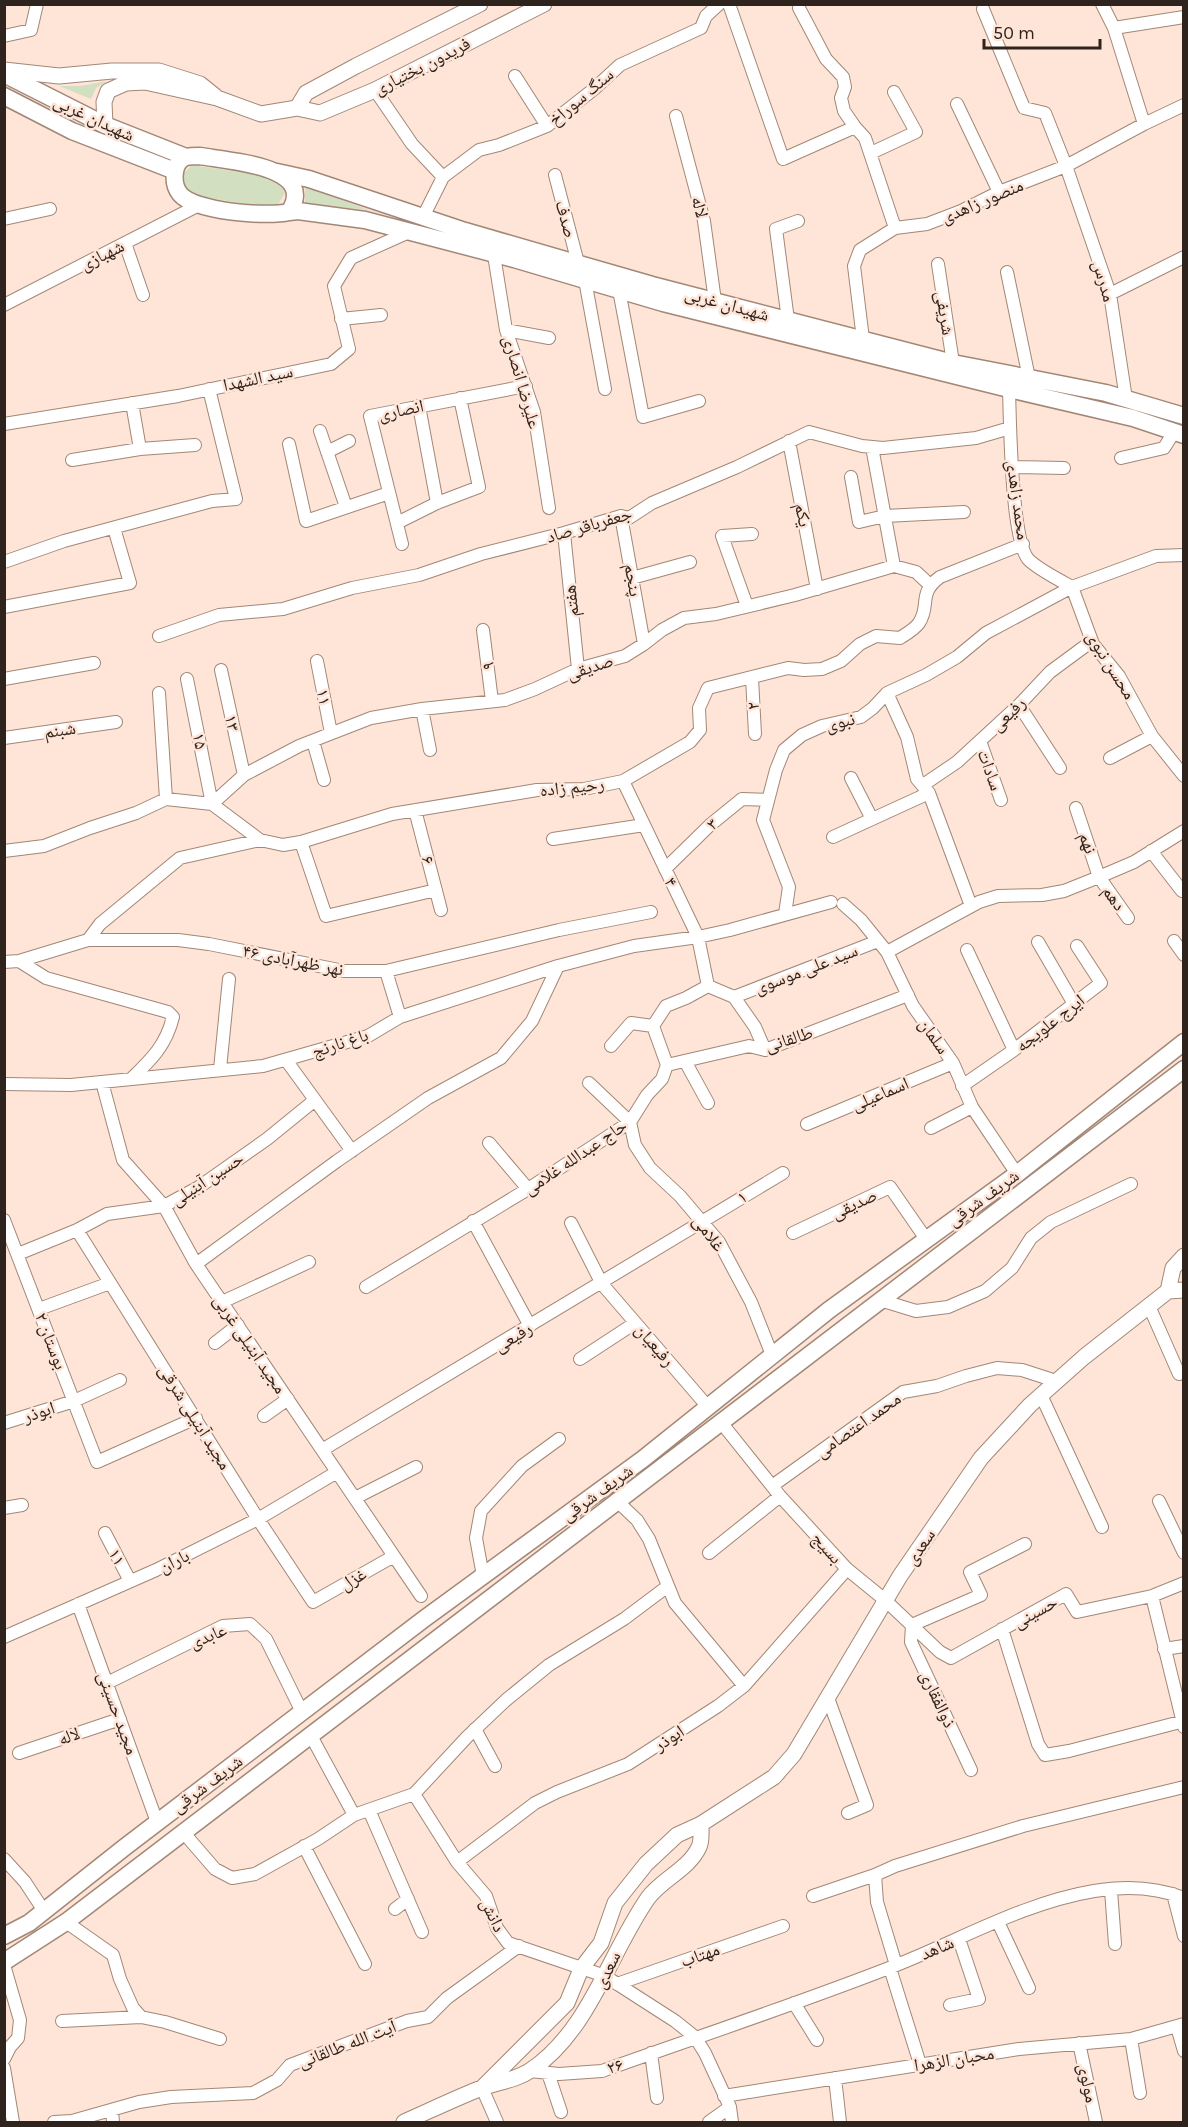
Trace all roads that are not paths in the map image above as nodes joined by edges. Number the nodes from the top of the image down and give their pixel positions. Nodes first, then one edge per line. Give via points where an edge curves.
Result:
1 (37, 4) edge
2 (480, 4) edge
3 (544, 4) edge
4 (697, 4) edge
5 (719, 4) edge
6 (729, 4) edge
7 (1102, 4) edge
8 (799, 8) dead end
9 (982, 9) dead end
10 (706, 16) junction
11 (1184, 17) edge
12 (1114, 28) junction
13 (4, 36) edge
14 (4, 72) edge
15 (515, 76) dead end
16 (375, 90) junction
17 (894, 92) dead end
18 (4, 96) edge
19 (217, 98) junction
20 (957, 104) dead end
21 (1184, 105) edge
22 (297, 108) junction
23 (676, 116) dead end
24 (1144, 124) junction
25 (105, 125) junction
26 (547, 126) junction
27 (855, 127) junction
28 (871, 153) junction
29 (186, 157) junction
30 (1066, 166) junction
31 (175, 171) junction
32 (277, 172) junction
33 (555, 175) dead end
34 (443, 177) junction
35 (999, 192) junction
36 (199, 206) junction
37 (50, 209) dead end
38 (289, 212) junction
39 (423, 217) junction
40 (4, 219) edge
41 (798, 221) dead end
42 (896, 228) junction
43 (409, 232) junction
44 (125, 243) junction
45 (494, 255) junction
46 (1184, 257) edge
47 (578, 263) junction
48 (938, 264) dead end
49 (1007, 272) dead end
50 (585, 280) junction
51 (618, 290) junction
52 (1110, 294) junction
53 (143, 296) dead end
54 (715, 301) junction
55 (4, 305) edge
56 (381, 315) dead end
57 (340, 319) junction
58 (788, 320) junction
59 (506, 330) junction
60 (549, 338) dead end
61 (863, 339) junction
62 (953, 363) junction
63 (1029, 378) junction
64 (526, 386) junction
65 (209, 389) junction
66 (605, 389) dead end
67 (1009, 389) junction
68 (460, 398) junction
69 (1126, 399) junction
70 (699, 401) dead end
71 (132, 403) junction
72 (419, 406) junction
73 (1184, 416) edge
74 (4, 424) edge
75 (1010, 428) junction
76 (320, 431) dead end
77 (1179, 433) edge
78 (349, 441) dead end
79 (789, 441) junction
80 (289, 444) dead end
81 (195, 445) dead end
82 (872, 447) junction
83 (140, 448) junction
84 (327, 452) junction
85 (1121, 458) dead end
86 (72, 460) dead end
87 (1012, 467) junction
88 (1064, 468) dead end
89 (851, 477) dead end
90 (389, 493) junction
91 (437, 503) junction
92 (346, 507) junction
93 (549, 508) dead end
94 (964, 512) dead end
95 (621, 516) junction
96 (885, 516) junction
97 (397, 523) junction
98 (114, 528) junction
99 (564, 533) junction
100 (752, 534) dead end
101 (402, 544) dead end
102 (1023, 544) junction
103 (1183, 555) edge
104 (4, 561) edge
105 (690, 562) dead end
106 (894, 566) junction
107 (632, 578) junction
108 (930, 585) junction
109 (1072, 587) junction
110 (817, 589) junction
111 (747, 606) junction
112 (4, 607) edge
113 (483, 630) dead end
114 (159, 636) dead end
115 (1092, 641) junction
116 (644, 644) junction
117 (317, 661) dead end
118 (94, 663) dead end
119 (578, 669) junction
120 (221, 670) dead end
121 (752, 678) junction
122 (4, 679) edge
123 (187, 679) dead end
124 (159, 693) dead end
125 (887, 693) junction
126 (492, 701) junction
127 (1019, 705) junction
128 (422, 709) junction
129 (116, 722) dead end
130 (331, 733) junction
131 (755, 734) dead end
132 (1152, 736) junction
133 (4, 738) edge
134 (312, 741) junction
135 (980, 741) junction
136 (430, 750) dead end
137 (1110, 758) dead end
138 (1060, 768) dead end
139 (243, 775) junction
140 (1184, 776) edge
141 (851, 778) dead end
142 (324, 780) dead end
143 (623, 781) junction
144 (926, 789) junction
145 (166, 799) junction
146 (768, 800) junction
147 (1001, 800) dead end
148 (212, 804) junction
149 (1076, 808) dead end
150 (415, 810) junction
151 (872, 819) junction
152 (644, 825) junction
153 (1184, 831) edge
154 (833, 837) dead end
155 (553, 838) dead end
156 (260, 840) junction
157 (301, 842) junction
158 (4, 851) edge
159 (1151, 851) junction
160 (665, 869) junction
161 (1099, 877) junction
162 (436, 890) junction
163 (1182, 891) dead end
164 (971, 906) junction
165 (441, 910) dead end
166 (651, 912) dead end
167 (785, 914) junction
168 (1128, 918) dead end
169 (698, 937) junction
170 (88, 940) junction
171 (878, 941) junction
172 (1174, 941) dead end
173 (1038, 942) dead end
174 (1077, 946) dead end
175 (967, 950) dead end
176 (887, 952) junction
177 (1184, 955) edge
178 (19, 961) junction
179 (4, 962) edge
180 (558, 966) junction
181 (386, 971) junction
182 (229, 979) dead end
183 (708, 986) junction
184 (908, 995) junction
185 (734, 997) junction
186 (1074, 1004) junction
187 (400, 1017) junction
188 (653, 1026) junction
189 (1184, 1042) edge
190 (611, 1046) dead end
191 (765, 1050) junction
192 (1014, 1050) junction
193 (286, 1060) junction
194 (685, 1061) junction
195 (953, 1063) junction
196 (667, 1065) junction
197 (220, 1069) junction
198 (1183, 1071) edge
199 (132, 1078) junction
200 (102, 1082) junction
201 (589, 1083) dead end
202 (4, 1084) edge
203 (962, 1086) junction
204 (315, 1100) junction
205 (708, 1103) dead end
206 (972, 1107) junction
207 (630, 1122) junction
208 (807, 1124) dead end
209 (931, 1128) dead end
210 (489, 1143) dead end
211 (352, 1151) junction
212 (783, 1173) dead end
213 (1017, 1174) junction
214 (1131, 1184) dead end
215 (528, 1189) junction
216 (164, 1206) junction
217 (4, 1220) edge
218 (474, 1221) junction
219 (701, 1221) junction
220 (571, 1223) dead end
221 (77, 1230) junction
222 (794, 1233) dead end
223 (926, 1239) junction
224 (18, 1254) junction
225 (1184, 1256) edge
226 (309, 1262) dead end
227 (196, 1263) junction
228 (110, 1283) junction
229 (602, 1284) junction
230 (366, 1287) dead end
231 (1176, 1291) edge
232 (880, 1300) junction
233 (222, 1302) junction
234 (1149, 1306) junction
235 (39, 1309) junction
236 (635, 1323) junction
237 (238, 1325) junction
238 (530, 1326) junction
239 (215, 1343) dead end
240 (772, 1355) junction
241 (580, 1359) dead end
242 (1179, 1374) dead end
243 (120, 1380) dead end
244 (1056, 1381) junction
245 (1041, 1395) junction
246 (288, 1399) junction
247 (74, 1401) junction
248 (708, 1407) junction
249 (264, 1416) dead end
250 (196, 1418) junction
251 (720, 1421) junction
252 (4, 1423) edge
253 (559, 1439) dead end
254 (322, 1450) junction
255 (416, 1467) dead end
256 (337, 1472) junction
257 (776, 1491) junction
258 (355, 1498) junction
259 (616, 1500) junction
260 (1159, 1501) dead end
261 (22, 1506) dead end
262 (4, 1508) edge
263 (258, 1519) junction
264 (1102, 1527) dead end
265 (105, 1533) dead end
266 (1025, 1544) dead end
267 (709, 1553) dead end
268 (1184, 1553) edge
269 (394, 1556) junction
270 (847, 1569) junction
271 (483, 1576) junction
272 (130, 1581) junction
273 (1184, 1583) edge
274 (668, 1586) junction
275 (421, 1596) dead end
276 (1152, 1596) junction
277 (885, 1600) junction
278 (313, 1602) joint
279 (78, 1604) junction
280 (912, 1625) junction
281 (1002, 1629) junction
282 (4, 1637) edge
283 (1184, 1646) edge
284 (1164, 1649) junction
285 (951, 1658) joint
286 (345, 1679) junction
287 (107, 1683) junction
288 (744, 1686) junction
289 (359, 1696) junction
290 (828, 1698) junction
291 (302, 1712) junction
292 (120, 1719) junction
293 (1183, 1723) edge
294 (476, 1729) junction
295 (310, 1734) junction
296 (19, 1753) dead end
297 (495, 1766) dead end
298 (971, 1770) dead end
299 (1184, 1787) edge
300 (414, 1794) junction
301 (369, 1810) junction
302 (848, 1813) dead end
303 (354, 1815) junction
304 (157, 1822) junction
305 (701, 1824) junction
306 (183, 1832) junction
307 (304, 1846) junction
308 (4, 1858) edge
309 (457, 1862) junction
310 (875, 1875) junction
311 (1111, 1890) junction
312 (813, 1896) dead end
313 (1178, 1896) edge
314 (408, 1899) junction
315 (395, 1909) dead end
316 (44, 1911) junction
317 (66, 1922) junction
318 (998, 1922) junction
319 (783, 1926) dead end
320 (422, 1932) dead end
321 (4, 1936) edge
322 (1184, 1936) edge
323 (959, 1939) junction
324 (1115, 1944) dead end
325 (519, 1946) junction
326 (4, 1963) edge
327 (365, 1964) dead end
328 (893, 1966) junction
329 (581, 1969) junction
330 (611, 1980) junction
331 (1029, 1988) dead end
332 (794, 2003) junction
333 (950, 2005) dead end
334 (141, 2017) junction
335 (62, 2020) dead end
336 (1180, 2026) edge
337 (695, 2037) junction
338 (1131, 2039) junction
339 (220, 2040) dead end
340 (817, 2040) dead end
341 (1079, 2043) junction
342 (1184, 2050) edge
343 (651, 2053) junction
344 (4, 2060) edge
345 (920, 2064) junction
346 (4, 2068) edge
347 (530, 2071) junction
348 (548, 2073) junction
349 (836, 2078) junction
350 (482, 2088) junction
351 (1140, 2093) dead end
352 (657, 2098) dead end
353 (727, 2101) junction
354 (561, 2112) dead end
355 (113, 2116) edge
356 (13, 2122) edge
357 (54, 2122) edge
358 (404, 2122) edge
359 (497, 2122) edge
360 (708, 2122) edge
361 (732, 2122) edge
362 (840, 2122) edge
363 (1096, 2122) edge

1 - 13 street via 31,30
2 - 22 street, فریدون بختیاری via 306,93
3 - 16 street, فریدون بختیاری
4 - 10 street
5 - 10 street, سنگ سوراخ
6 - 27 street via 783,159
7 - 12 street
8 - 27 street via 826,59 843,77 844,111
9 - 30 street, مدرس via 1024,108 1044,113
10 - 26 street, سنگ سوراخ via 701,28 620,65
11 - 12 street
12 - 24 street
14 - 19 street via 59,76 159,71 200,84
14 - 25 main road, شهیدان غربی
15 - 26 street
16 - 22 street, فریدون بختیاری via 320,113
16 - 34 street via 412,144
17 - 28 street via 916,132
18 - 31 main road, شهیدان غربی via 72,131
19 - 22 street, فریدون بختیاری via 261,114
19 - 25 street via 145,82 126,83 108,92 104,102
20 - 35 street
21 - 24 street, منصور زاهدی
23 - 54 street, لاله via 704,221
24 - 30 street, منصور زاهدی
25 - 29 main road, شهیدان غربی
26 - 34 street, سنگ سوراخ via 478,150
27 - 28 street
28 - 42 street
29 - 31 main road
29 - 32 main road, شهیدان غربی via 200,156
30 - 35 street, منصور زاهدی
30 - 52 street, مدرس
31 - 36 main road via 180,194
32 - 38 main road via 297,192
32 - 39 main road, شهیدان غربی
33 - 47 street, صدف
34 - 39 street, سنگ سوراخ
35 - 42 street, منصور زاهدی via 927,224
36 - 38 main road, شهیدان غربی via 276,215
36 - 44 street, شهبازی
37 - 40 street
38 - 43 main road, شهیدان غربی via 365,220
39 - 47 main road, شهیدان غربی
41 - 58 street via 776,229
42 - 61 street, منصور زاهدی via 860,250 854,266
43 - 45 main road, شهیدان غربی
43 - 57 street, سید الشهدا via 351,258 334,286
44 - 53 street
44 - 55 street, شهبازی
45 - 50 main road, شهیدان غربی
45 - 59 street, علیرضا انصاری
46 - 52 street
47 - 54 main road, شهیدان غربی
48 - 62 street, شریفی
49 - 63 street
50 - 51 main road, شهیدان غربی
50 - 66 street
51 - 67 main road, شهیدان غربی
51 - 70 street via 643,417
52 - 69 street, مدرس
54 - 58 main road, شهیدان غربی
56 - 57 street
57 - 65 street, سید الشهدا via 348,349 331,364
58 - 61 main road, شهیدان غربی
59 - 60 street
59 - 64 street, علیرضا انصاری
61 - 62 main road, شهیدان غربی
62 - 63 main road, شهیدان غربی
63 - 69 main road, شهیدان غربی
64 - 68 street, انصاری
64 - 93 street, علیرضا انصاری via 534,412
65 - 71 street, سید الشهدا
65 - 98 street via 236,499 212,501
67 - 75 street, محمد زاهدی
67 - 77 main road, شهیدان غربی via 1133,417
68 - 72 street, انصاری
68 - 91 street via 479,487
69 - 73 main road, شهیدان غربی
71 - 74 street, سید الشهدا
71 - 83 street
72 - 90 street, انصاری via 370,416
72 - 91 street
75 - 82 street, جعفرباقر صاد via 976,438
75 - 87 street, محمد زاهدی
76 - 84 street
77 - 85 street via 1164,448
78 - 84 street
79 - 82 street, جعفرباقر صاد via 809,432
79 - 95 street, جعفرباقر صاد via 652,503 629,518
79 - 110 street, یکم
80 - 92 street via 306,521
81 - 83 street
82 - 96 street
83 - 86 street
84 - 92 street
87 - 88 street
87 - 102 street, محمد زاهدی
89 - 96 street via 859,522
90 - 92 street
90 - 97 street, انصاری
91 - 97 street
94 - 96 street
95 - 99 street, جعفرباقر صاد
95 - 107 street, پنجم
96 - 106 street
97 - 101 street, انصاری
98 - 104 street
98 - 112 street via 130,583
99 - 114 street, جعفرباقر صاد via 283,609 219,615
99 - 119 street, هفتم
100 - 111 street via 722,536
102 - 108 street via 940,577
102 - 109 street, محمد زاهدی via 1028,559
103 - 109 street via 1156,556
105 - 107 street
106 - 108 street via 916,572
106 - 110 street, صدیقی
107 - 116 street, پنجم
108 - 121 street, رحیم زاده via 919,623 900,638 876,636 841,661 822,669 788,668
109 - 115 street, محسن نبوی
109 - 125 street, نبوی via 986,633 957,657 926,675
110 - 111 street, صدیقی
111 - 116 street, صدیقی via 684,618
113 - 126 street, ۹
115 - 127 street, رفیعی via 1050,672
115 - 132 street, محسن نبوی via 1119,676
116 - 119 street, صدیقی via 625,656
117 - 130 street, ۱۱
118 - 122 street
119 - 126 street, صدیقی via 535,689
120 - 139 street, ۱۳
121 - 131 street, ۲
121 - 143 street, رحیم زاده via 708,688 699,708 700,730 690,742
123 - 148 street, ۱۵
124 - 145 street
125 - 144 street via 907,737 917,778
125 - 146 street, نبوی via 861,717 822,726 802,735 784,750
126 - 128 street, صدیقی
127 - 135 street, رفیعی
127 - 138 street
128 - 130 street, صدیقی via 370,718
128 - 136 street
129 - 133 street, شبنم
130 - 134 street, صدیقی
132 - 137 street
132 - 140 street, محسن نبوی
134 - 139 street, صدیقی
134 - 142 street
135 - 144 street, رفیعی
135 - 147 street, سادات
139 - 148 street, صدیقی
141 - 151 street
143 - 150 street, رحیم زاده
143 - 152 street, ۴
144 - 151 street, رفیعی
144 - 164 street
145 - 148 street
145 - 158 street via 44,846
146 - 160 street, ۳ via 742,799
146 - 167 street, نبوی via 764,819 789,887
148 - 156 street
149 - 161 street, نهم
150 - 157 street, رحیم زاده
150 - 162 street, ۶
151 - 154 street, رفیعی
152 - 155 street
152 - 160 street, ۴
153 - 159 street
156 - 157 street, رحیم زاده via 283,845
156 - 170 street, رحیم زاده via 180,858 100,924
157 - 162 street via 326,916
159 - 161 street
159 - 163 street
160 - 169 street, ۴
161 - 164 street via 1064,891 998,896
161 - 168 street, دهم
162 - 165 street, ۶
164 - 176 street
166 - 181 street, نهر ظهرآبادی ۴۶
167 - 169 street, سلمان
167 - 171 street, سلمان via 837,903 861,921
169 - 180 street, باغ نارنج via 634,946
169 - 183 street, ۴
170 - 178 street, نهر ظهرآبادی ۴۶
170 - 181 street, نهر ظهرآبادی ۴۶ via 178,940 344,971
171 - 176 street, سلمان
171 - 185 street, سید علی موسوی
172 - 177 street
173 - 186 street
174 - 186 street, ایرج علویجه via 1101,983
175 - 192 street
176 - 184 street, سلمان
178 - 179 street, نهر ظهرآبادی ۴۶
178 - 199 street via 46,978 168,1012 173,1017 169,1035
180 - 187 street, باغ نارنج
180 - 211 street via 532,1021 501,1058 428,1098
181 - 187 street
182 - 197 street
183 - 185 street
183 - 188 street via 666,1006
184 - 191 street, طالقانی
184 - 195 street, سلمان
185 - 191 street
186 - 192 street, ایرج علویجه
187 - 193 street, باغ نارنج via 368,1036
188 - 190 street via 631,1023
188 - 196 street
189 - 213 main road, شریف شرقی
191 - 194 street, طالقانی via 749,1046
192 - 203 street, ایرج علویجه
193 - 197 street, باغ نارنج
193 - 204 street
194 - 196 street, طالقانی
194 - 205 street
195 - 203 street, سلمان
195 - 208 street, اسماعیلی
196 - 207 street, حاج عبدالله غلامی via 662,1079
197 - 199 street, باغ نارنج
198 - 232 main road, شریف شرقی
199 - 200 street, باغ نارنج
200 - 202 street, باغ نارنج
200 - 216 street, مجید آبنیلی غربی via 123,1160
201 - 207 street
203 - 206 street, سلمان
204 - 211 street
204 - 216 street, حسین آبنیلی via 200,1186
206 - 209 street
206 - 213 street, سلمان
207 - 215 street, حاج عبدالله غلامی
207 - 219 street, غلامی via 635,1144 650,1168
210 - 215 street
211 - 227 street
212 - 219 street, ۱
213 - 223 main road, شریف شرقی
214 - 232 street via 1051,1221 1031,1238 1012,1268 985,1291 948,1307 916,1311
215 - 218 street, حاج عبدالله غلامی
216 - 221 street, حسین آبنیلی via 106,1214
216 - 227 street, مجید آبنیلی غربی
217 - 224 street, بوستان ۲
218 - 230 street, حاج عبدالله غلامی
218 - 238 street
219 - 229 street, رفیعی
219 - 240 street, غلامی via 719,1242 751,1302
220 - 229 street, رفیعیان
221 - 224 street, حسین آبنیلی
221 - 228 street, مجید آبنیلی شرقی
222 - 223 street, صدیقی via 890,1187
223 - 240 main road, شریف شرقی
224 - 235 street, بوستان ۲
225 - 231 street, سعدی via 1173,1268
226 - 233 street
227 - 233 street, مجید آبنیلی غربی
228 - 235 street
228 - 250 street, مجید آبنیلی شرقی
229 - 236 street, رفیعیان
229 - 238 street, رفیعی
231 - 234 street, سعدی
232 - 251 main road, شریف شرقی
233 - 237 street, مجید آبنیلی غربی
234 - 242 street
234 - 244 street, سعدی
235 - 247 street, بوستان ۲
236 - 241 street
236 - 248 street, رفیعیان
237 - 239 street
237 - 246 street, مجید آبنیلی غربی
238 - 254 street, رفیعی
240 - 248 main road, شریف شرقی
243 - 247 street, ابوذر
244 - 245 street, سعدی
244 - 257 street, محمد اعتصامی via 1022,1370 997,1368 903,1392
245 - 264 street
245 - 277 street, سعدی via 981,1458
246 - 249 street
246 - 254 street, مجید آبنیلی غربی
247 - 250 street, بوستان ۲ via 97,1462
247 - 252 street, ابوذر
248 - 271 main road, شریف شرقی
250 - 263 street, مجید آبنیلی شرقی
251 - 257 street, بسیج
251 - 259 main road, شریف شرقی
253 - 271 street via 522,1466 481,1511 476,1538
254 - 256 street, مجید آبنیلی غربی
255 - 258 street
256 - 258 street, مجید آبنیلی غربی
256 - 263 street, باران
257 - 267 street, محمد اعتصامی
257 - 270 street, بسیج
258 - 269 street, مجید آبنیلی غربی
259 - 274 street via 649,1539
259 - 289 main road, شریف شرقی
260 - 268 street
261 - 262 street
263 - 272 street, باران
263 - 278 street, مجید آبنیلی شرقی
265 - 272 street, ۱۱
266 - 280 street via 970,1572 981,1595
269 - 275 street, مجید آبنیلی غربی
269 - 278 street, غزل
270 - 277 street, بسیج
270 - 288 street, ابوذر
271 - 286 main road, شریف شرقی
272 - 279 street, باران
273 - 276 street, حسینی
274 - 288 street via 675,1603
274 - 294 street via 624,1619 549,1665
276 - 281 street, حسینی via 1077,1612 1066,1594
276 - 284 street
277 - 280 street, بسیج
277 - 290 street, سعدی
279 - 282 street, باران
279 - 287 street, مجید حسینی
280 - 285 street, بسیج
280 - 298 street, ذوالفقاری via 911,1642
281 - 285 street, حسینی
281 - 293 street via 1038,1744 1045,1755
283 - 284 street
284 - 293 street
286 - 289 main road
286 - 291 main road, شریف شرقی
287 - 291 street, عابدی via 223,1626 250,1624 266,1639
287 - 292 street, مجید حسینی
288 - 309 street, ابوذر via 628,1764 535,1803
289 - 295 main road, شریف شرقی
290 - 302 street via 867,1805
290 - 305 street, سعدی via 794,1754 774,1777
291 - 304 main road, شریف شرقی
292 - 296 street, لاله
292 - 304 street, مجید حسینی
294 - 297 street
294 - 300 street
295 - 303 street
295 - 306 main road, شریف شرقی
299 - 310 street via 1023,1826
300 - 301 street
300 - 309 street, دانش
301 - 303 street
301 - 314 street
303 - 307 street
304 - 316 main road, شریف شرقی
305 - 329 street, سعدی via 677,1835 646,1864 615,1903 601,1943
305 - 330 street, سعدی via 700,1846 687,1863 655,1888 631,1923
306 - 307 street via 215,1869 232,1878 255,1874
306 - 317 main road, شریف شرقی
307 - 327 street
308 - 316 street
309 - 325 street, دانش via 486,1896 497,1928 508,1943
310 - 312 street
310 - 328 street via 877,1902
311 - 313 street, شاهد via 1144,1888
311 - 318 street, شاهد via 1042,1903
311 - 324 street
313 - 322 street
314 - 315 street
314 - 320 street
316 - 321 main road, شریف شرقی
317 - 326 main road, شریف شرقی
317 - 334 street via 113,1955 133,2008
318 - 323 street, شاهد
318 - 331 street
319 - 330 street, مهتاب
323 - 328 street, شاهد
323 - 333 street via 979,1999
325 - 329 street, دانش
325 - 355 street, آیت الله طالقانی via 447,1998 428,2017 407,2021 290,2065 277,2080 253,2093 171,2097
326 - 344 street via 20,2020 18,2038
328 - 332 street, شاهد
328 - 345 street
329 - 330 street, دانش
329 - 350 street, سعدی via 567,2003
330 - 337 street
330 - 347 street, سعدی via 597,1992 558,2047
332 - 337 street, شاهد
332 - 340 street
334 - 335 street
334 - 339 street
336 - 338 street, محبان الزهرا
336 - 342 street
337 - 343 street, ۲۶
337 - 353 street
338 - 341 street, محبان الزهرا
338 - 351 street
341 - 345 street, محبان الزهرا
341 - 363 street, مولوی
343 - 348 street, ۲۶ via 602,2071
343 - 352 street
345 - 349 street, محبان الزهرا
346 - 356 street
347 - 348 street, ۲۶
347 - 350 street, سعدی
348 - 354 street
349 - 353 street, محبان الزهرا
349 - 362 street
350 - 358 street, سعدی
350 - 359 street
353 - 360 street
353 - 361 street
355 - 357 street, آیت الله طالقانی

